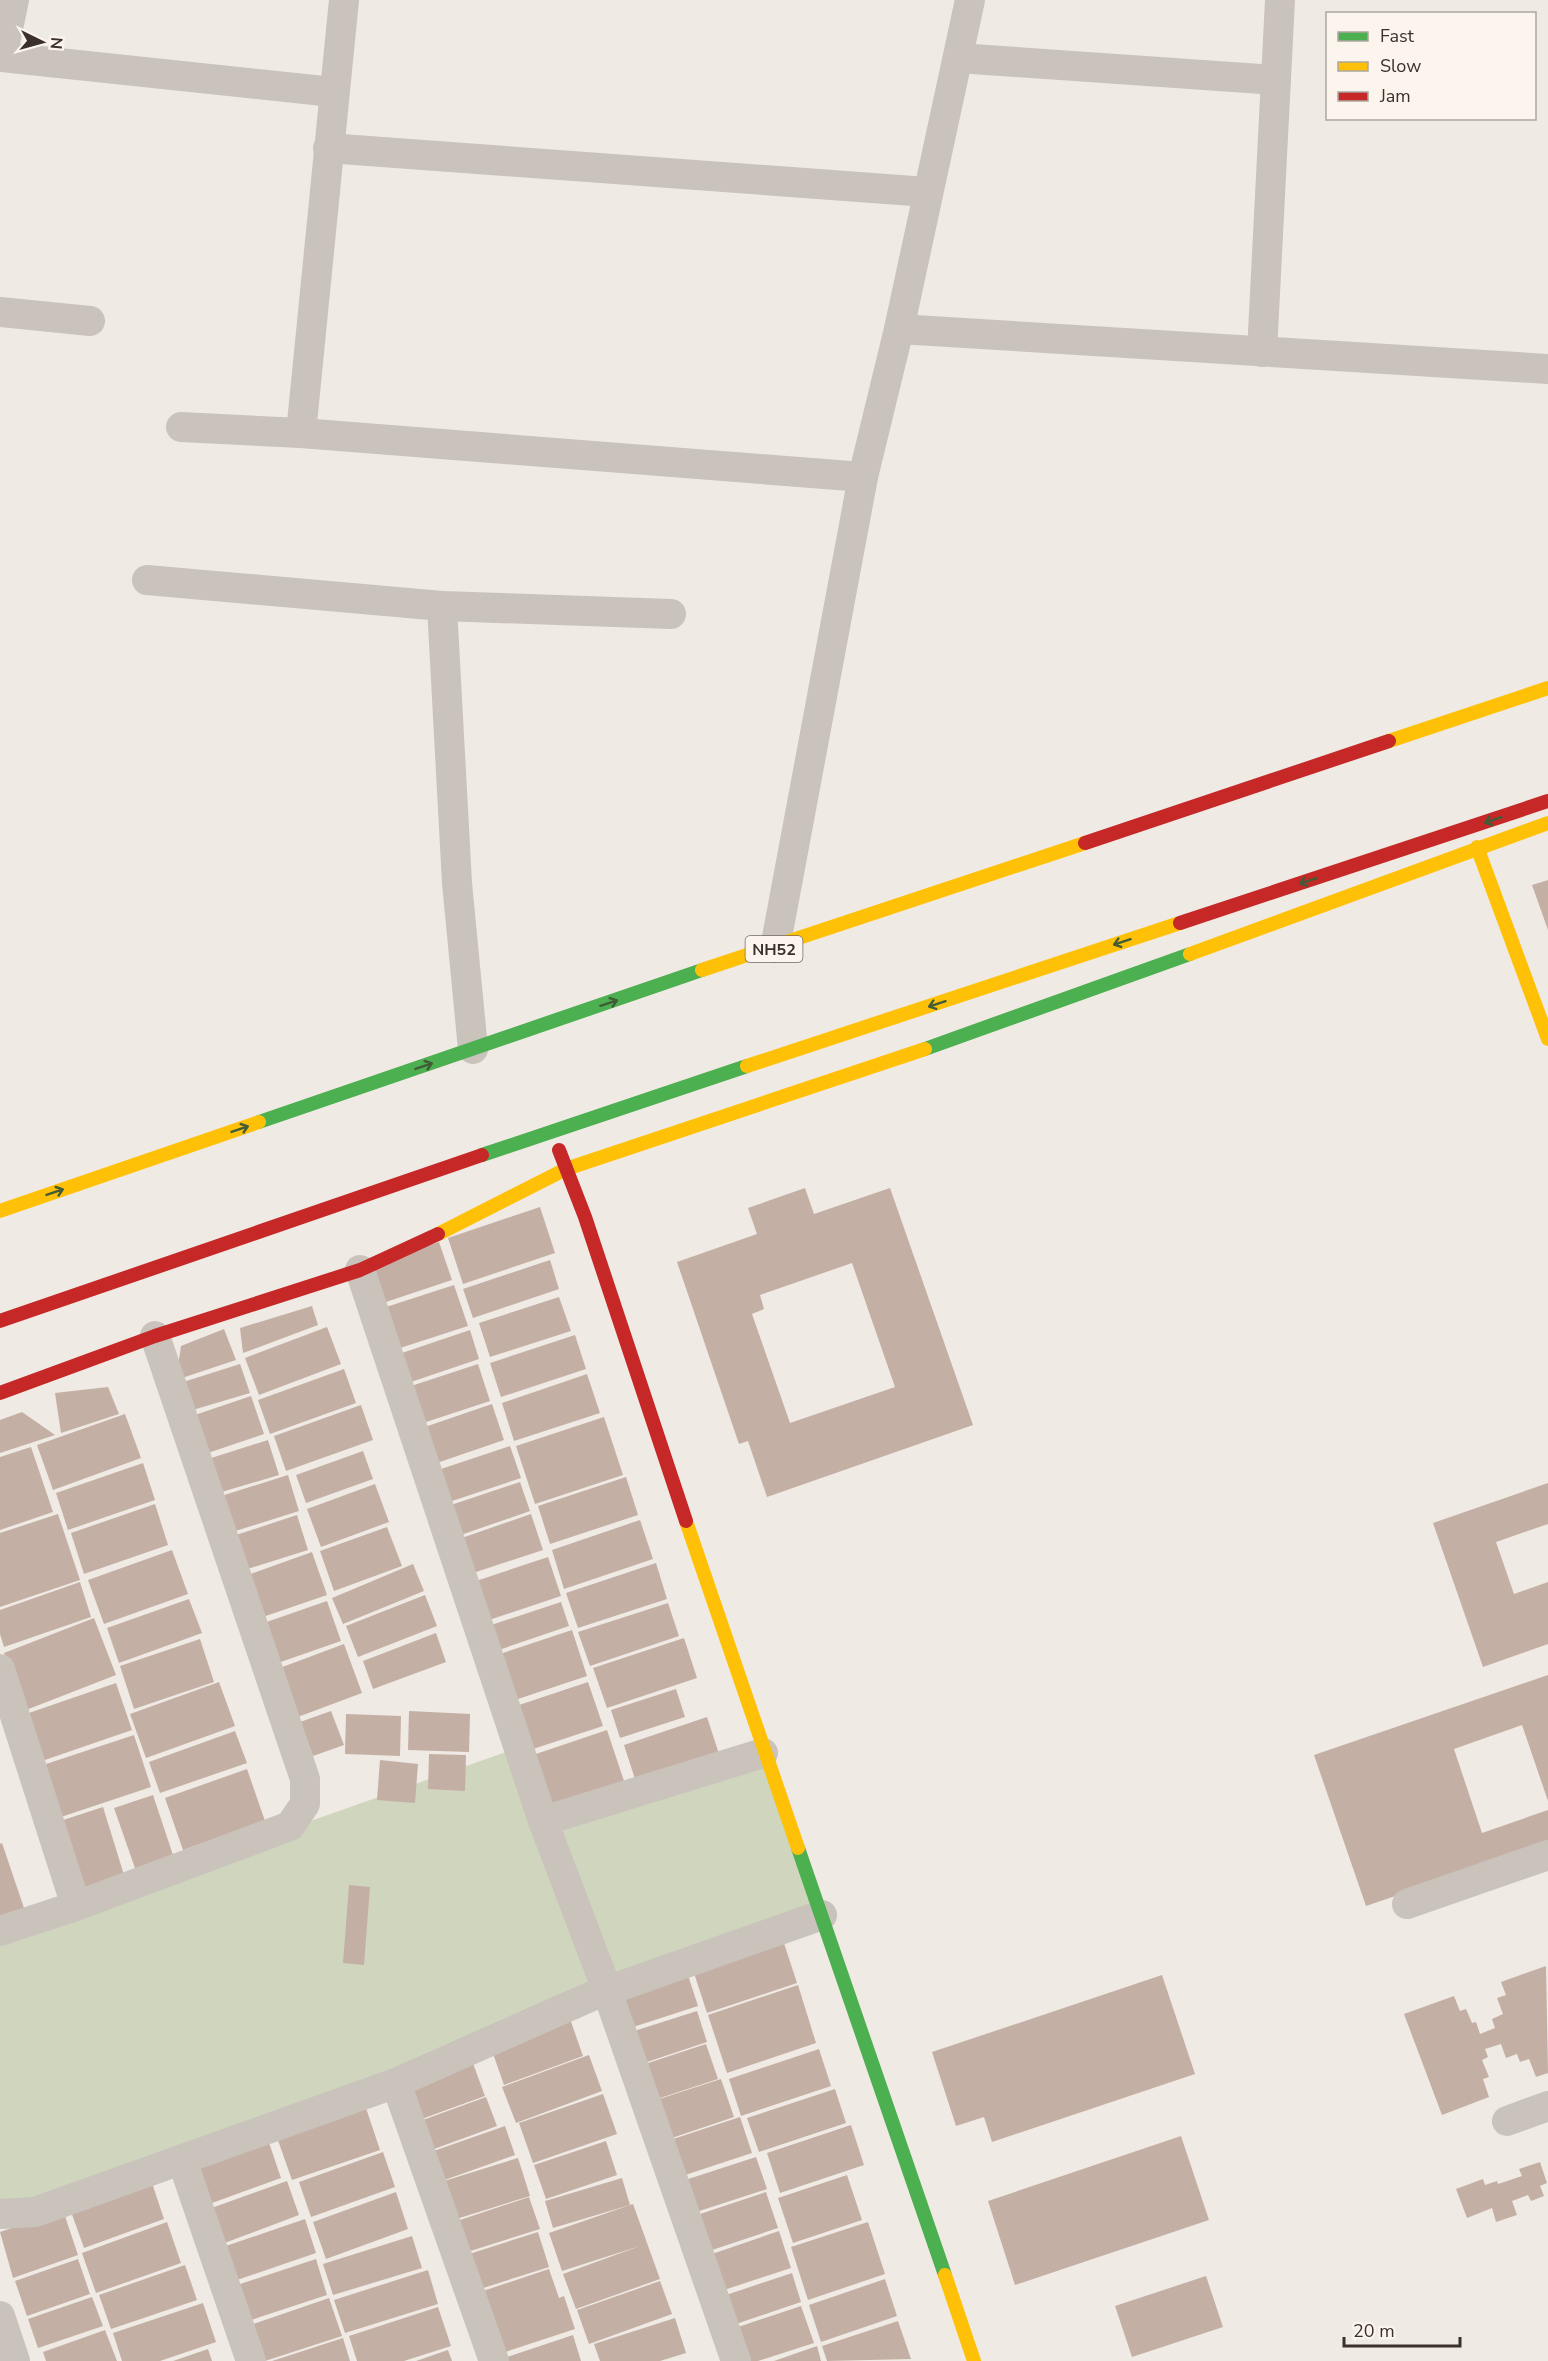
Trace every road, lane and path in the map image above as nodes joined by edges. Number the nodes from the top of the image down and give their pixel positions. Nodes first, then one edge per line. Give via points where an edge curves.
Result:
1 (14, 0) edge
2 (344, 0) edge
3 (970, 0) edge
4 (1281, 0) edge
5 (1, 56) edge
6 (958, 58) junction
7 (1276, 80) junction
8 (333, 92) junction
9 (328, 148) junction
10 (927, 192) junction
11 (0, 312) edge
12 (90, 321) dead end
13 (900, 329) junction
14 (1262, 352) junction
15 (1548, 369) edge
16 (181, 427) dead end
17 (301, 433) junction
18 (863, 477) junction
19 (147, 580) dead end
20 (442, 606) junction
21 (671, 614) dead end
22 (1548, 688) edge
23 (1548, 801) edge
24 (1548, 823) edge
25 (1477, 847) junction
26 (775, 948) junction
27 (1548, 1039) edge
28 (473, 1049) junction
29 (552, 1131) junction
30 (566, 1169) junction
31 (0, 1211) edge
32 (360, 1270) junction
33 (0, 1321) edge
34 (155, 1336) junction
35 (0, 1393) edge
36 (0, 1669) edge
37 (763, 1752) junction
38 (543, 1821) junction
39 (1548, 1855) edge
40 (1407, 1904) dead end
41 (76, 1906) junction
42 (822, 1915) junction
43 (0, 1931) edge
44 (607, 1991) junction
45 (396, 2083) junction
46 (1548, 2106) edge
47 (1507, 2121) dead end
48 (182, 2160) junction
49 (0, 2214) edge
50 (0, 2316) edge
51 (15, 2361) edge
52 (251, 2361) edge
53 (494, 2361) edge
54 (736, 2361) edge
55 (974, 2361) edge

1 - 5 street
2 - 8 street
3 - 6 street
4 - 7 street
5 - 8 street
6 - 7 street
6 - 10 street
7 - 14 street
8 - 9 street
9 - 10 street
9 - 17 street
10 - 13 street
11 - 12 street
13 - 14 street
13 - 18 street
14 - 15 street
16 - 17 street
17 - 18 street
18 - 26 street
19 - 20 street
20 - 21 street
20 - 28 street via 457,883
22 - 26 main road, NH52
23 -> 29 main road
24 - 25 main road
25 - 27 main road
25 - 30 main road via 1017,1018
28 -> 26 main road, NH52
31 -> 28 main road, NH52
29 - 30 main road
29 - 33 main road
30 - 32 main road
30 - 37 main road
32 - 34 main road
32 - 38 street
34 - 35 main road
34 - 41 street via 305,1779 305,1804 290,1826
36 - 41 street
37 - 38 street
37 - 42 main road
38 - 44 street
39 - 40 street
41 - 43 street
42 - 44 street
42 - 55 main road
44 - 45 street
44 - 54 street
45 - 48 street
45 - 53 street
46 - 47 street
48 - 49 street via 35,2212
48 - 52 street
50 - 51 street

